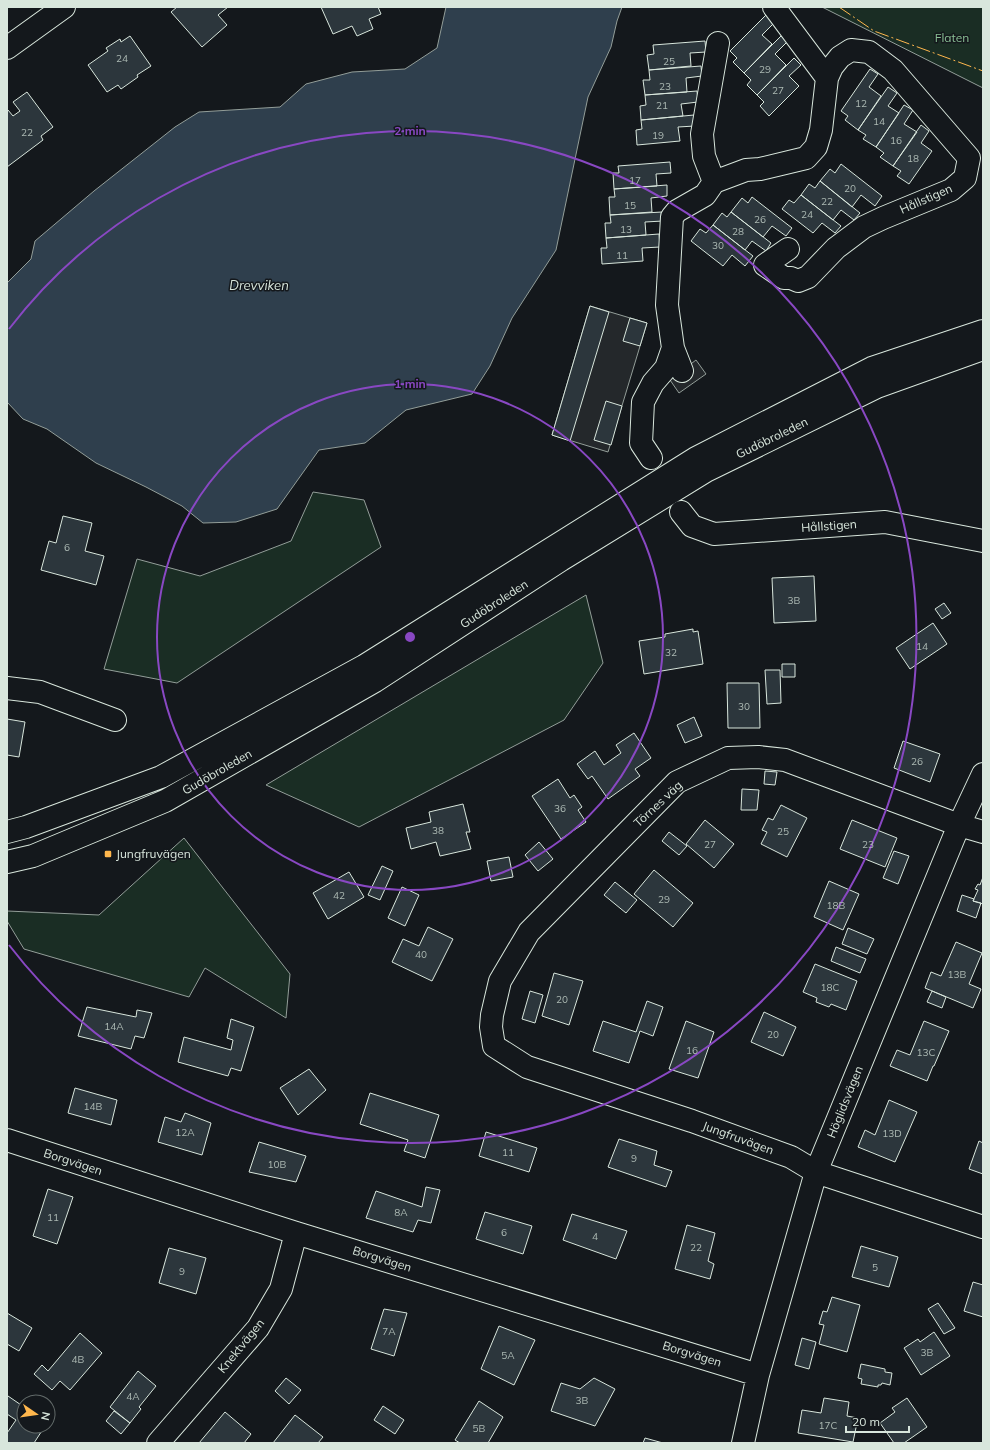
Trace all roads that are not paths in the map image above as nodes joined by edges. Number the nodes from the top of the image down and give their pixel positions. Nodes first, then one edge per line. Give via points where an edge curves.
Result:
1 (64, 7) edge
2 (774, 7) edge
3 (718, 43) dead end
4 (7, 48) edge
5 (827, 78) junction
6 (976, 161) edge
7 (714, 182) junction
8 (788, 249) dead end
9 (983, 331) edge
10 (673, 348) junction
11 (983, 349) edge
12 (682, 371) dead end
13 (651, 458) dead end
14 (681, 512) dead end
15 (983, 541) edge
16 (7, 688) edge
17 (115, 720) dead end
18 (983, 774) edge
19 (959, 825) junction
20 (7, 832) edge
21 (983, 832) edge
22 (7, 862) edge
23 (494, 1046) joint
24 (7, 1140) edge
25 (816, 1172) junction
26 (983, 1227) edge
27 (296, 1233) junction
28 (758, 1375) junction
29 (158, 1443) edge
30 (743, 1443) edge

1 - 4 street
2 - 5 street
3 - 7 street via 702,134 704,156
5 - 6 street, Hållstigen via 832,66 851,50 869,52 893,70
5 - 7 street, Hållstigen via 821,130 816,147 806,158 746,170
6 - 8 street, Hållstigen via 965,178 951,190 864,227 836,248 808,277 798,281 784,278 765,265
7 - 10 street, Hållstigen via 705,195 677,211 672,217 667,305
9 - 20 street, Gudöbroleden via 872,368 696,458 364,666 161,776
10 - 12 street
10 - 13 street via 666,368 634,400 641,443
11 - 22 street, Gudöbroleden via 877,387 706,471 375,681 165,801 33,856
14 - 15 street, Hållstigen via 692,526 714,534 885,522
16 - 17 street via 40,692
18 - 19 street, Höglidsvägen
19 - 21 street, Törnes väg
19 - 23 street, Törnes väg via 785,760 758,757 728,758 677,782 528,932 500,981 492,1015
19 - 25 street, Höglidsvägen
23 - 25 street, Jungfruvägen via 527,1067 706,1126 791,1157
24 - 27 street, Borgvägen
25 - 26 street, Jungfruvägen
25 - 28 street, Höglidsvägen
27 - 28 street, Borgvägen
27 - 29 street, Knektvägen via 281,1289 258,1328
28 - 30 street, Höglidsvägen

